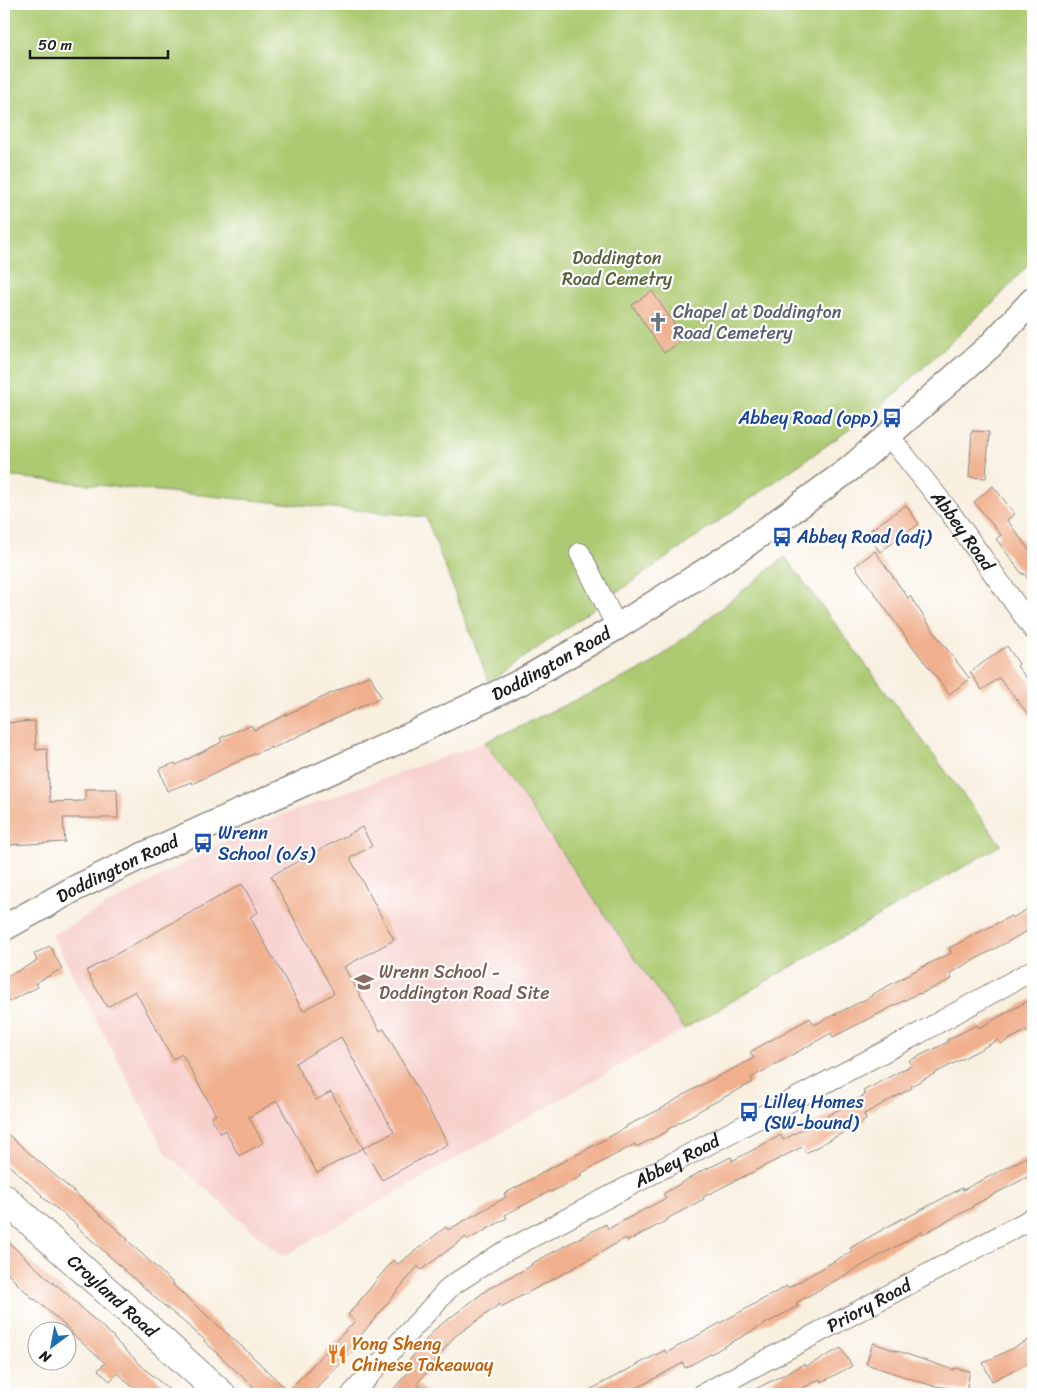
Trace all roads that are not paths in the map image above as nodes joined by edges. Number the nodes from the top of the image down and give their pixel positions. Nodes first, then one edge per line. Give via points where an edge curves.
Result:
1 (1033, 300) edge
2 (888, 436) junction
3 (580, 552) dead end
4 (617, 627) junction
5 (1033, 629) edge
6 (4, 928) edge
7 (1033, 970) edge
8 (4, 1198) edge
9 (1033, 1218) edge
10 (221, 1394) edge
11 (352, 1394) edge
12 (703, 1394) edge

1 - 2 street, Doddington Road via 991,345
2 - 4 street, Doddington Road via 851,468 737,551
2 - 5 street, Abbey Road via 949,511
3 - 4 street
4 - 6 street, Doddington Road via 521,682 142,856
7 - 11 street, Abbey Road via 500,1254 451,1286
8 - 10 main road, Croyland Road
9 - 12 street, Priory Road

